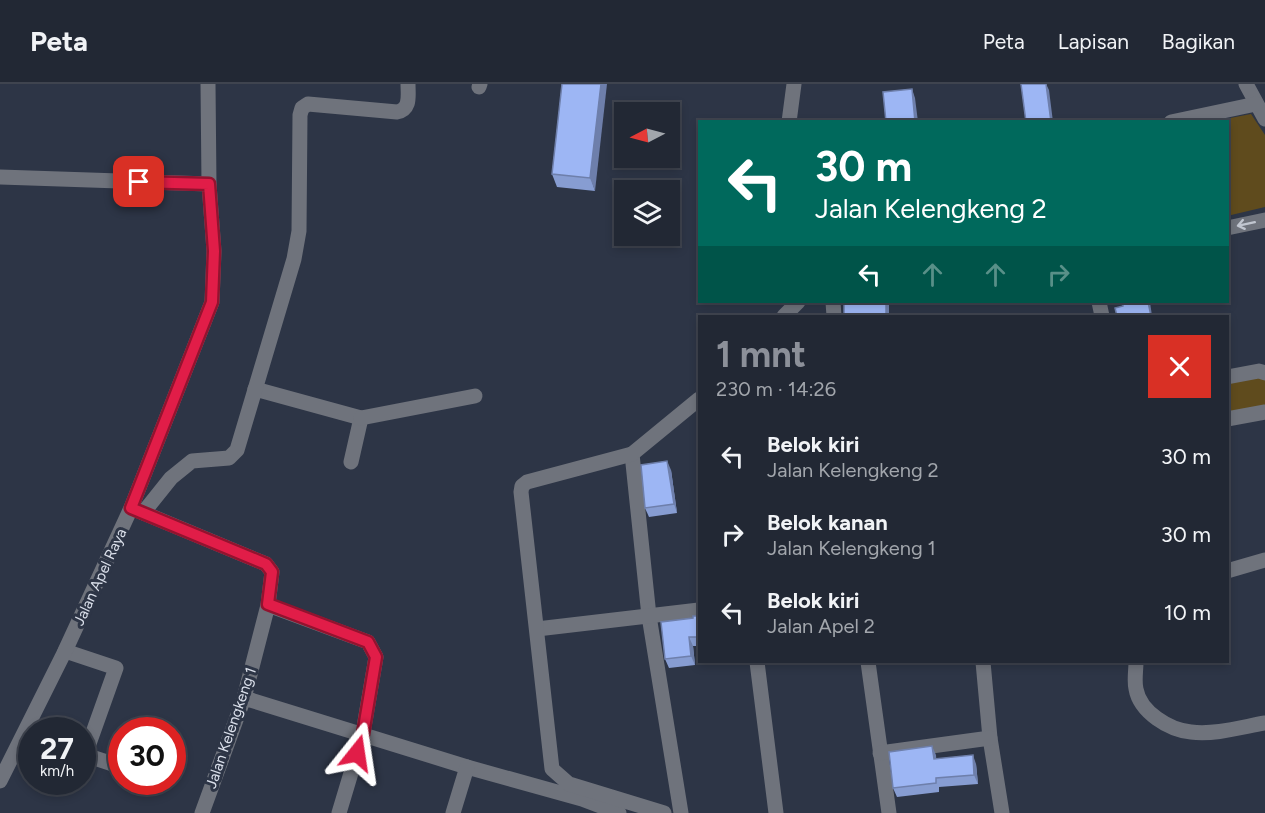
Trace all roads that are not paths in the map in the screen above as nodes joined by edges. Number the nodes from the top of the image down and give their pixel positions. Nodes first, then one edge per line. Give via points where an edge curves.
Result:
1 (208, 84) edge
2 (408, 84) edge
3 (794, 84) edge
4 (1246, 84) edge
5 (1257, 104) junction
6 (1265, 119) edge
7 (789, 120) edge
8 (1181, 120) edge
9 (0, 177) edge
10 (209, 184) junction
11 (1265, 220) edge
12 (1229, 228) edge
13 (797, 303) edge
14 (785, 315) edge
15 (1265, 373) edge
16 (1229, 377) edge
17 (255, 389) junction
18 (475, 396) dead end
19 (698, 400) edge
20 (1265, 412) edge
21 (361, 418) junction
22 (1229, 419) edge
23 (632, 454) junction
24 (351, 462) dead end
25 (137, 510) junction
26 (1265, 560) edge
27 (1229, 570) edge
28 (268, 604) junction
29 (698, 610) edge
30 (649, 616) junction
31 (537, 629) junction
32 (65, 651) junction
33 (757, 663) edge
34 (868, 663) edge
35 (982, 663) edge
36 (1136, 663) edge
37 (244, 698) junction
38 (36, 717) edge
39 (96, 722) edge
40 (1265, 723) edge
41 (363, 734) junction
42 (990, 738) junction
43 (18, 752) edge
44 (880, 753) junction
45 (467, 767) junction
46 (0, 781) edge
47 (580, 806) edge
48 (202, 813) edge
49 (339, 813) edge
50 (453, 813) edge
51 (619, 813) edge
52 (664, 813) edge
53 (681, 813) edge
54 (776, 813) edge
55 (890, 813) edge
56 (1002, 813) edge

1 - 10 street, Jalan Apel Raya
2 - 17 street via 408,105 403,111 308,104 302,108 296,250
3 - 7 street
4 - 5 street
5 - 6 street
5 - 8 street
9 - 10 street
10 - 25 street, Jalan Apel Raya via 214,251 212,302
11 -> 12 street
13 - 14 street
15 - 16 street
17 - 21 street
17 - 25 street via 237,450 229,458 192,461
18 - 21 street
19 - 23 street
20 - 22 street
21 - 24 street
23 - 30 street
23 - 31 street via 522,486
25 - 28 street, Jalan Kelengkeng 1 via 266,564 272,572
25 - 32 street, Jalan Apel Raya
26 - 27 street
28 - 37 street, Jalan Kelengkeng 1
28 - 41 street via 368,642 376,657
29 - 30 street
30 - 31 street
30 - 53 street
31 - 52 street via 552,769 570,784
32 - 38 street, Jalan Apel Raya
32 - 39 street via 116,668
33 - 54 street
34 - 44 street
35 - 42 street
36 - 40 street via 1140,700 1148,713 1172,726 1191,732
37 - 41 street
37 - 48 street, Jalan Kelengkeng 1
41 - 45 street
41 - 49 street
42 - 44 street
42 - 56 street
43 - 46 street, Jalan Apel Raya
44 - 55 street
45 - 47 street
45 - 50 street
47 - 51 street

